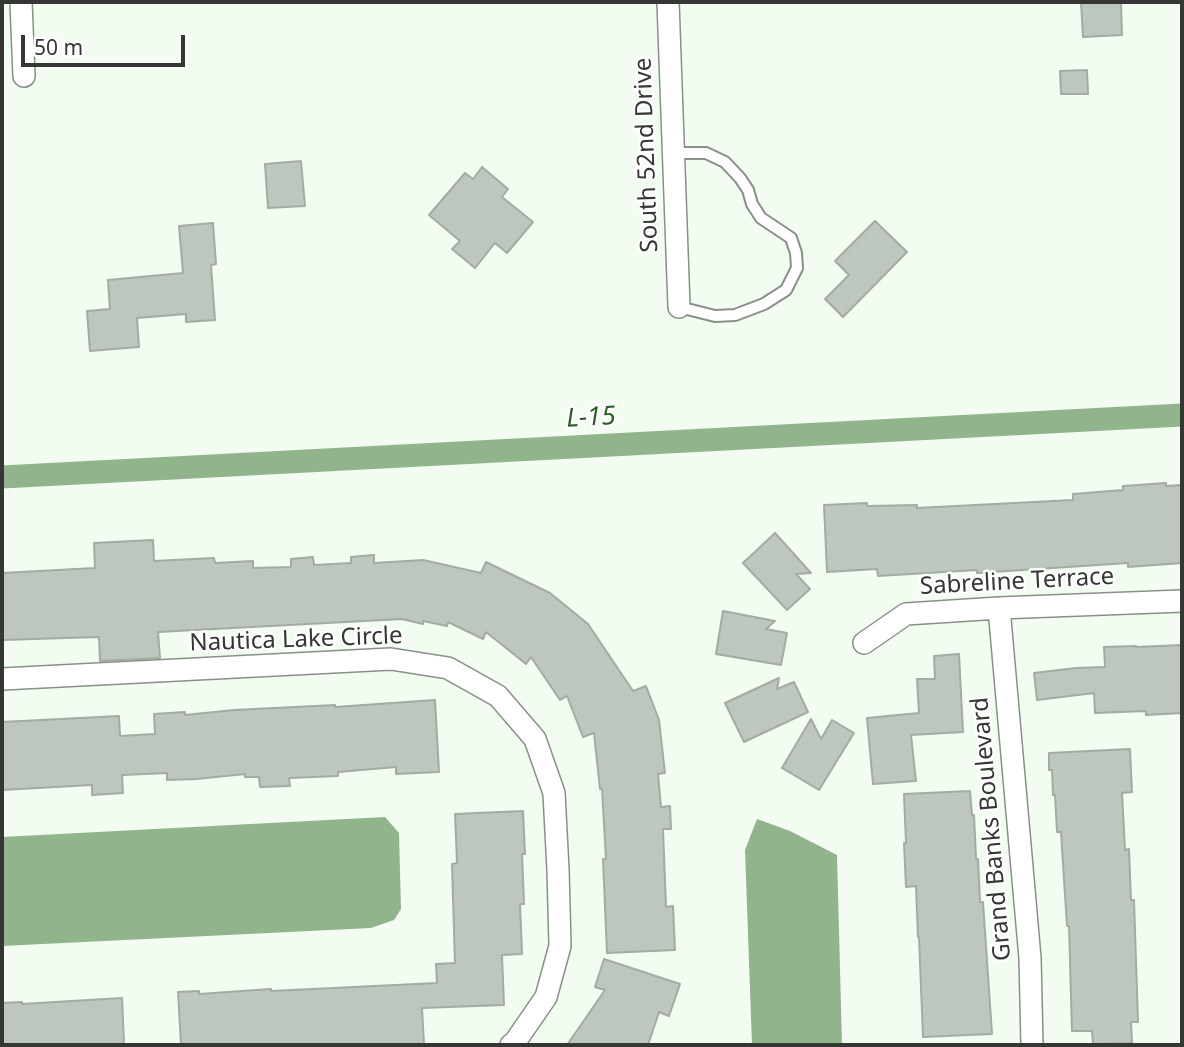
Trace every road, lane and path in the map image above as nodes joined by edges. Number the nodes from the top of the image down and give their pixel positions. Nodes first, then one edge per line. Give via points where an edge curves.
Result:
1 (21, 2) edge
2 (668, 2) edge
3 (24, 76) dead end
4 (673, 153) junction
5 (679, 307) joint
6 (1182, 601) edge
7 (999, 608) junction
8 (864, 643) dead end
9 (2, 679) edge
10 (510, 1045) edge
11 (1032, 1045) edge

1 - 3 street
2 - 4 street, South 52nd Drive
4 - 5 street, South 52nd Drive
4 - 5 lane via 706,153 725,162 748,190 761,218 791,238 797,268 786,290 734,315 715,316
6 - 7 street, Sabreline Terrace
7 - 8 street, Sabreline Terrace via 906,614
7 - 11 street, Grand Banks Boulevard via 1030,958
9 - 10 street, Nautica Lake Circle via 391,659 448,668 498,696 535,739 555,793 558,870 560,946 546,998

